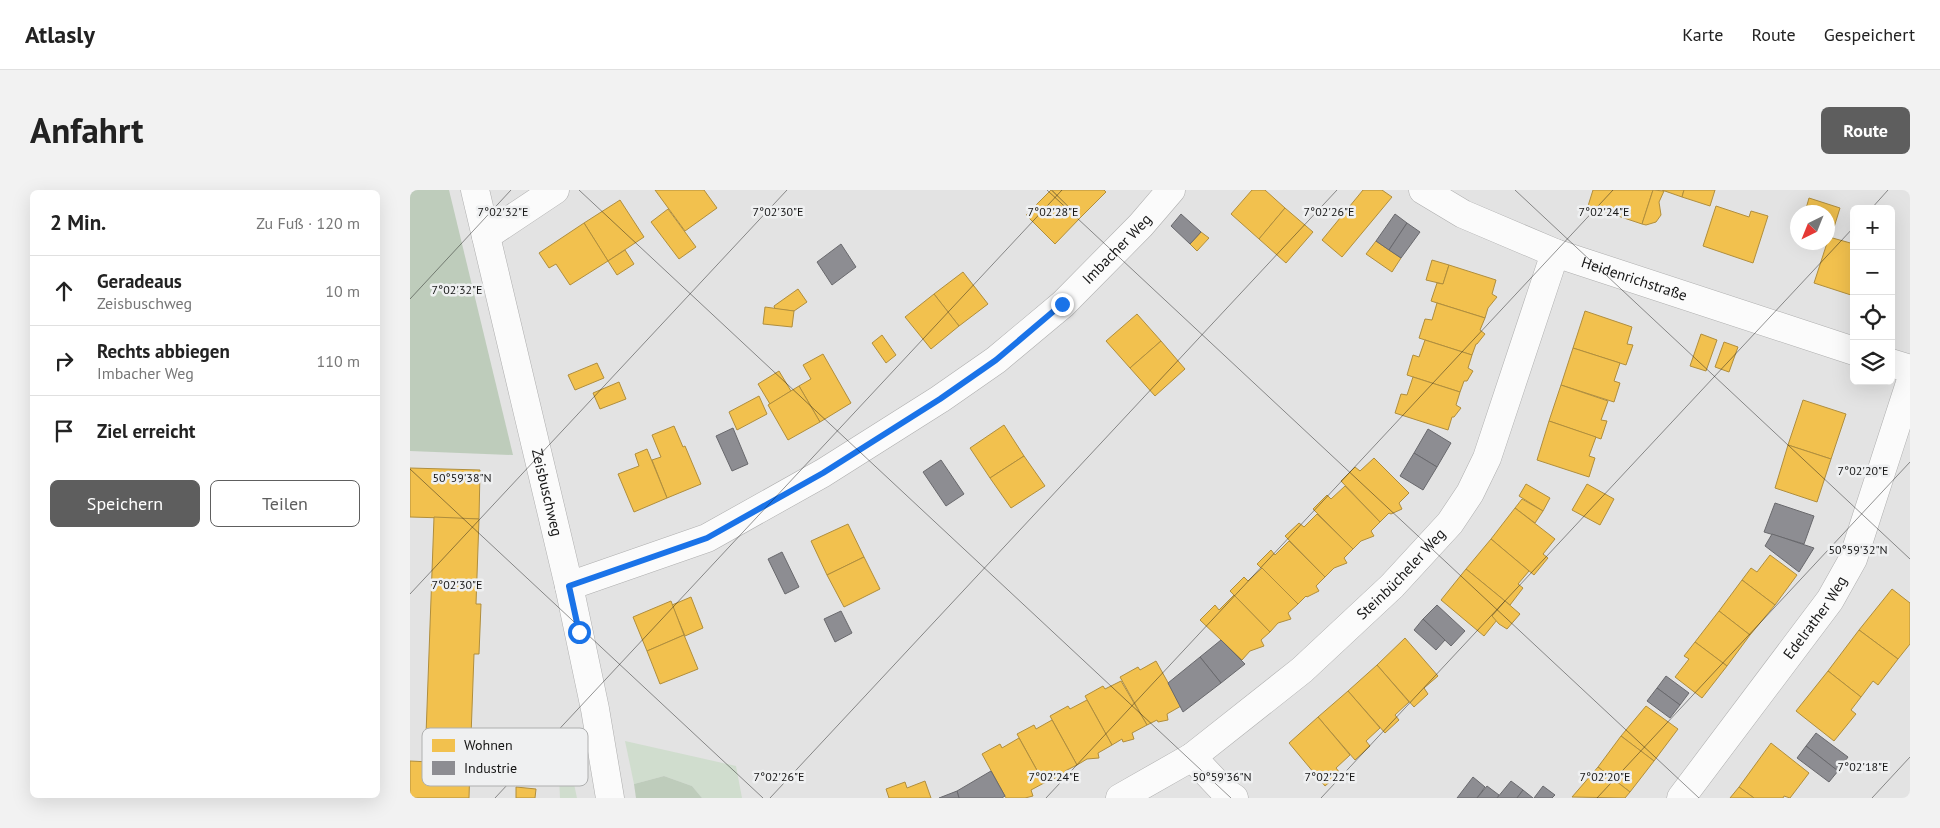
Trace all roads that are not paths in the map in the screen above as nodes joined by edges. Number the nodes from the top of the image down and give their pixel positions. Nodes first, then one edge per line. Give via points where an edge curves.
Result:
1 (475, 190) edge
2 (555, 190) edge
3 (1171, 190) edge
4 (1423, 190) edge
5 (486, 236) junction
6 (1555, 253) junction
7 (1850, 350) edge
8 (1895, 364) edge
9 (1910, 369) edge
10 (1910, 382) edge
11 (569, 586) junction
12 (1192, 757) junction
13 (610, 798) edge
14 (1120, 798) edge
15 (1234, 798) edge
16 (1681, 798) edge

1 - 5 street, Zeisbuschweg
2 - 5 street
3 - 11 street, Imbacher Weg via 1141,225 1062,304 996,360 940,399 823,473 707,538
4 - 6 street, Heidenrichstraße via 1463,214
5 - 11 street, Zeisbuschweg
6 - 7 street, Heidenrichstraße
6 - 12 street, Steinbücheler Weg via 1487,458 1470,493 1450,523 1392,586 1302,670
8 - 9 street
10 - 16 street, Edelrather Weg via 1853,559 1830,600
11 - 13 street, Zeisbuschweg
12 - 14 street, Steinbücheler Weg
12 - 15 street via 1224,792

